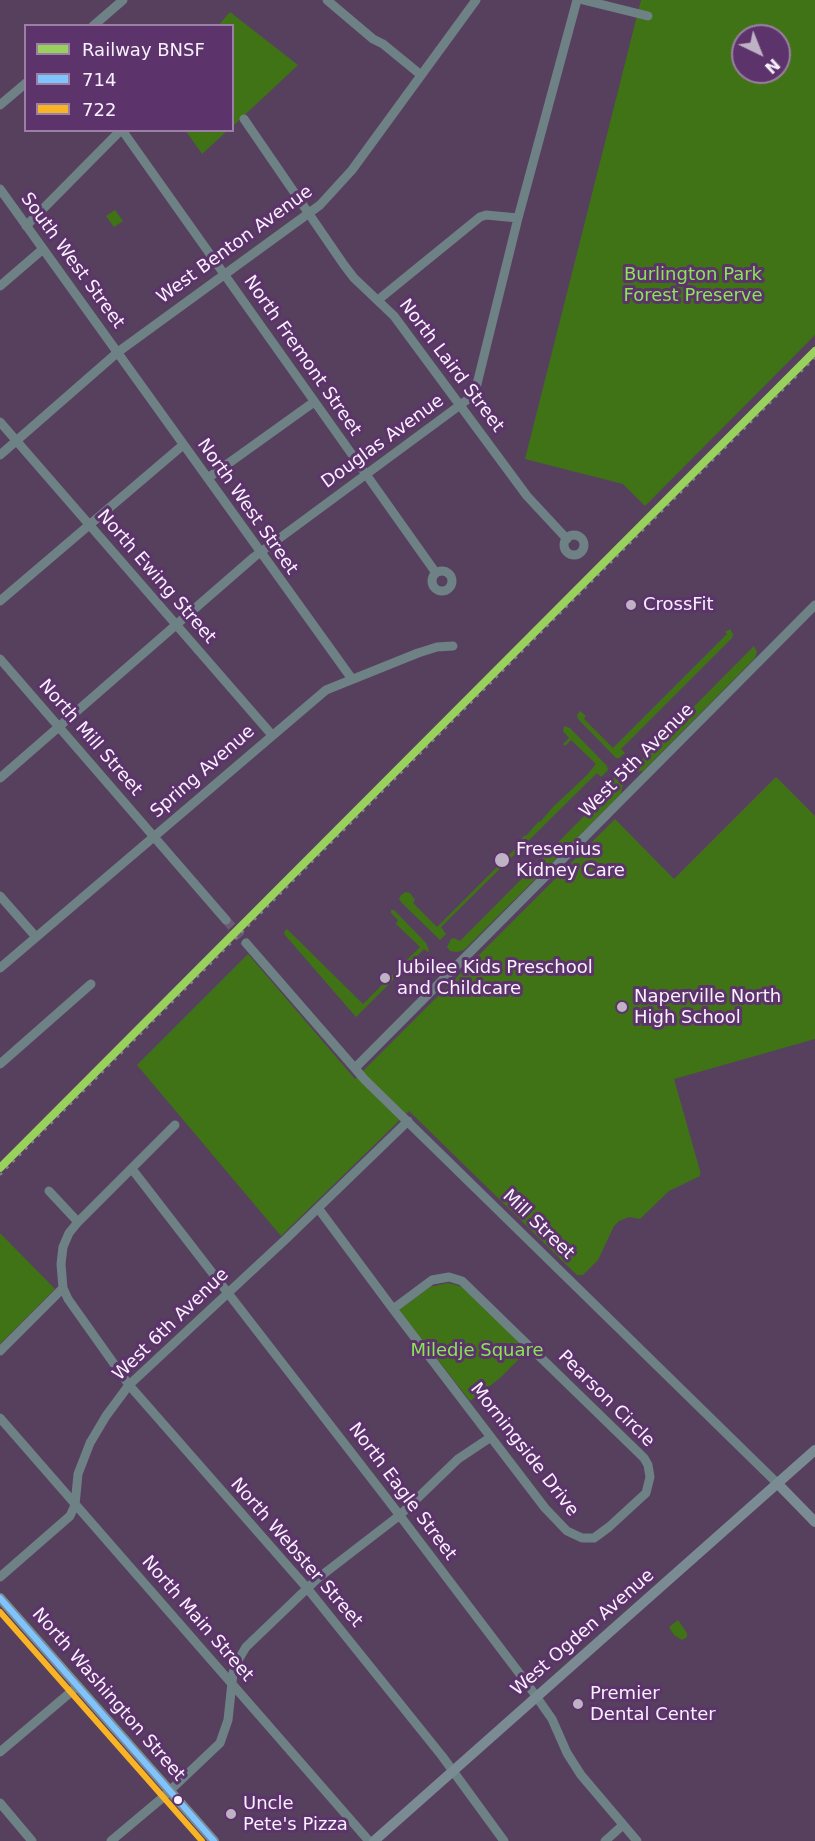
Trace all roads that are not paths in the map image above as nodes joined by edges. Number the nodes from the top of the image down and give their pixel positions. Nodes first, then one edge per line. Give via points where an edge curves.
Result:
1 (123, 0) edge
2 (327, 0) edge
3 (476, 0) edge
4 (577, 0) edge
5 (583, 0) edge
6 (648, 16) dead end
7 (95, 24) edge
8 (421, 75) junction
9 (24, 85) edge
10 (0, 105) edge
11 (244, 119) dead end
12 (119, 132) edge
13 (122, 132) edge
14 (0, 189) edge
15 (309, 214) junction
16 (518, 218) junction
17 (26, 226) junction
18 (43, 249) junction
19 (225, 275) junction
20 (0, 286) edge
21 (378, 300) junction
22 (118, 352) junction
23 (314, 402) junction
24 (461, 406) junction
25 (0, 422) edge
26 (16, 440) junction
27 (183, 445) junction
28 (0, 455) edge
29 (365, 475) junction
30 (208, 478) junction
31 (89, 525) junction
32 (567, 538) dead end
33 (260, 553) junction
34 (436, 573) dead end
35 (0, 601) edge
36 (815, 605) edge
37 (176, 625) junction
38 (453, 646) dead end
39 (0, 659) edge
40 (352, 679) junction
41 (59, 727) junction
42 (272, 735) junction
43 (0, 778) edge
44 (154, 836) junction
45 (0, 896) edge
46 (226, 920) tunnel mouth
47 (36, 937) junction
48 (246, 943) tunnel mouth
49 (0, 968) edge
50 (91, 984) dead end
51 (0, 1064) edge
52 (355, 1068) junction
53 (408, 1121) junction
54 (175, 1125) dead end
55 (132, 1169) junction
56 (49, 1191) dead end
57 (318, 1208) junction
58 (78, 1222) junction
59 (63, 1288) junction
60 (228, 1293) junction
61 (393, 1309) junction
62 (0, 1351) edge
63 (129, 1385) junction
64 (0, 1418) edge
65 (491, 1437) junction
66 (815, 1450) edge
67 (778, 1484) junction
68 (75, 1505) junction
69 (400, 1515) junction
70 (815, 1522) edge
71 (576, 1536) joint
72 (0, 1577) edge
73 (307, 1588) junction
74 (0, 1598) edge
75 (232, 1684) junction
76 (78, 1686) junction
77 (537, 1696) junction
78 (0, 1752) edge
79 (453, 1770) junction
80 (170, 1790) junction
81 (0, 1803) edge
82 (623, 1825) junction
83 (32, 1841) edge
84 (111, 1841) edge
85 (214, 1841) edge
86 (369, 1841) edge
87 (374, 1841) edge
88 (504, 1841) edge
89 (605, 1841) edge
90 (637, 1841) edge

1 - 7 street
2 - 8 street
3 - 8 street, West Benton Avenue
4 - 16 street, Douglas Avenue
5 - 6 street
8 - 15 street, West Benton Avenue via 352,170
9 - 10 street
11 - 15 street, North Laird Street
12 - 17 street
13 - 19 street, North Fremont Street
14 - 17 street, South West Street
15 - 19 street, West Benton Avenue
15 - 21 street, North Laird Street via 349,272
16 - 21 street via 480,217
16 - 24 street, Douglas Avenue via 476,388
17 - 18 street, South West Street
18 - 20 street
18 - 22 street, South West Street
19 - 22 street, West Benton Avenue
19 - 23 street, North Fremont Street
21 - 24 street, North Laird Street
22 - 26 street, West Benton Avenue
22 - 27 street, North West Street
23 - 29 street, North Fremont Street
23 - 30 street
24 - 29 street, Douglas Avenue
24 - 32 street, North Laird Street via 527,496
25 - 26 street, North Ewing Street
26 - 28 street, West Benton Avenue
26 - 31 street, North Ewing Street
27 - 30 street, North West Street
27 - 31 street
29 - 33 street, Douglas Avenue
29 - 34 street, North Fremont Street
30 - 33 street, North West Street
31 - 35 street
31 - 37 street, North Ewing Street
33 - 37 street, Douglas Avenue
33 - 40 street, North West Street
36 - 52 street, West 5th Avenue
37 - 41 street, Douglas Avenue
37 - 42 street, North Ewing Street
38 - 40 street, Spring Avenue via 418,652
39 - 41 street, North Mill Street
40 - 42 street, Spring Avenue via 326,690
41 - 43 street, Douglas Avenue
41 - 44 street, North Mill Street
42 - 44 street, Spring Avenue
44 - 46 street, North Mill Street
44 - 47 street, Spring Avenue
45 - 47 street
47 - 49 street, Spring Avenue
48 - 52 street, Mill Street
50 - 51 street
52 - 53 street, Mill Street
53 - 57 street, West 6th Avenue
53 - 67 street, Mill Street
54 - 55 street
55 - 58 street
55 - 60 street, North Eagle Street
56 - 58 street
57 - 60 street, West 6th Avenue
57 - 61 street, Morningside Drive
58 - 59 street via 63,1247
59 - 62 street
59 - 63 street, North Webster Street via 72,1307
60 - 63 street, West 6th Avenue
60 - 69 street, North Eagle Street
61 - 65 street, Morningside Drive
61 - 71 street, Pearson Circle via 432,1280 459,1280 644,1458 650,1477 638,1502 603,1532 588,1539
63 - 68 street, West 6th Avenue via 90,1443 76,1482
63 - 73 street, North Webster Street
64 - 68 street, North Main Street
65 - 69 street via 458,1459
65 - 71 street, Morningside Drive via 545,1508
66 - 67 main road, West Ogden Avenue
67 - 70 main road, Mill Street
67 - 77 main road, West Ogden Avenue
68 - 72 street via 70,1516
68 - 75 street, North Main Street
69 - 73 street
69 - 77 street, North Eagle Street
73 - 75 street via 246,1647 234,1667
73 - 79 street, North Webster Street
74 - 76 main road, North Washington Street
75 - 80 street via 228,1720 220,1743
75 - 86 street, North Main Street
76 - 78 street
76 - 80 main road, North Washington Street
77 - 79 main road, West Ogden Avenue
77 - 82 street, North Eagle Street via 571,1761
79 - 87 main road, West Ogden Avenue
79 - 88 street, North Webster Street
80 - 84 street
80 - 85 main road, North Washington Street
81 - 83 street
82 - 89 street
82 - 90 street, North Eagle Street

